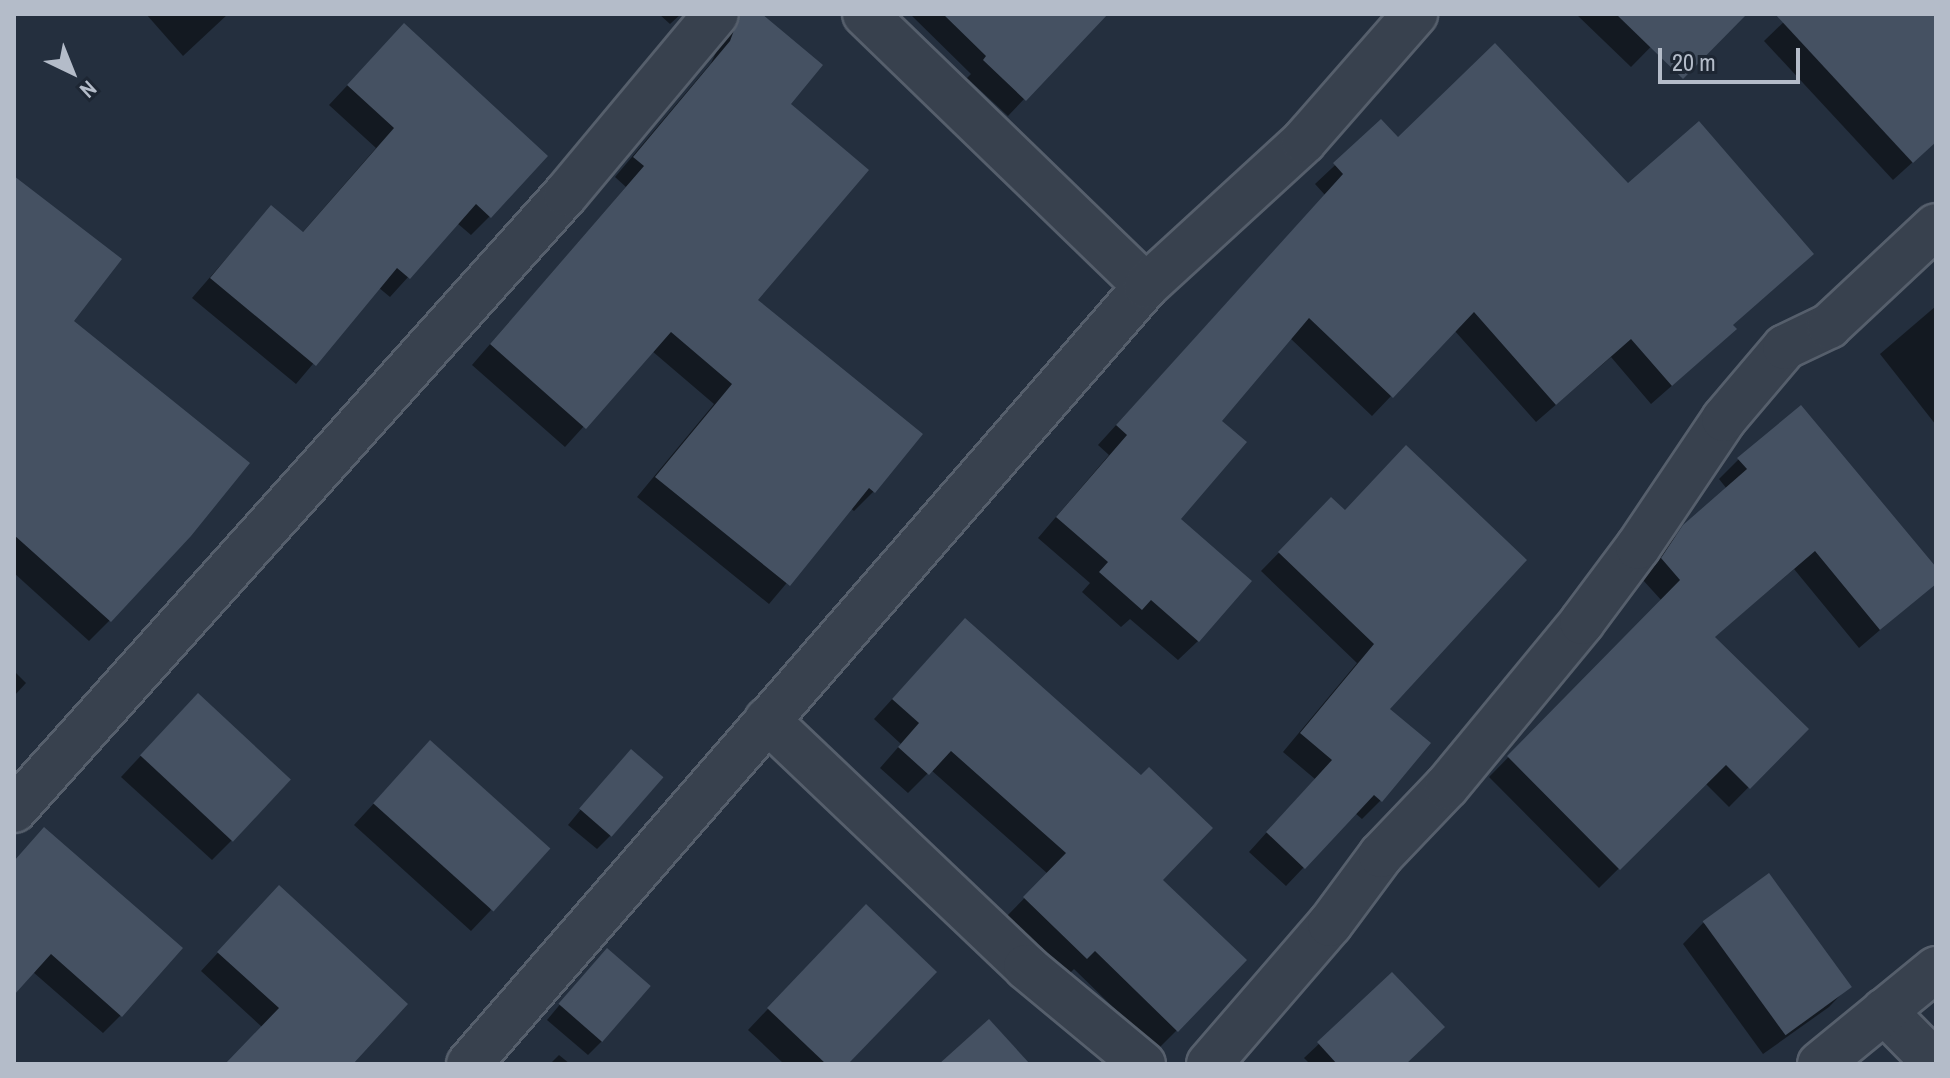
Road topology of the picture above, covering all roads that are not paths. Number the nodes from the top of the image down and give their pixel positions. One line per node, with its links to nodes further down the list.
1 (716, 14): 7 (street)
2 (865, 14): 5 (street)
3 (1415, 14): 5 (street)
4 (1936, 226): 12 (street)
5 (1146, 286): 6 (street)
6 (767, 720): 10 (street); 11 (street)
7 (14, 810)
8 (1936, 969): 9 (street)
9 (1884, 1011): 13 (street); 14 (street)
10 (469, 1064)
11 (1143, 1064)
12 (1209, 1064)
13 (1820, 1064)
14 (1936, 1064)

